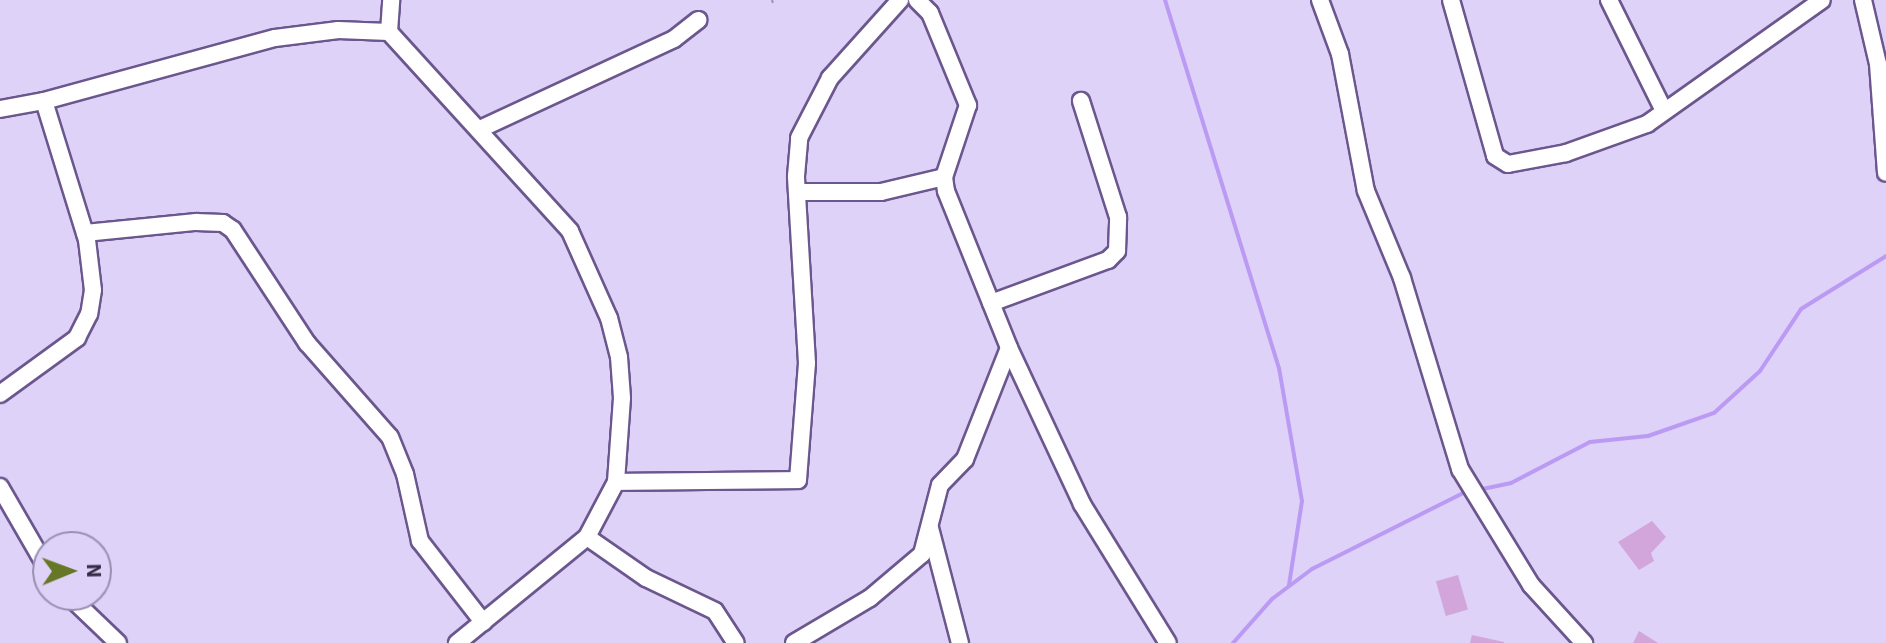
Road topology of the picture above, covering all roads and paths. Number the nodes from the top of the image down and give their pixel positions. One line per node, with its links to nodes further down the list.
1 (391, 0): 10 (street)
2 (899, 0): 18 (street)
3 (917, 0): 17 (street)
4 (1320, 0): 36 (street)
5 (1609, 0): 14 (street)
6 (1822, 0): 14 (street)
7 (1863, 0): 16 (street)
8 (1455, 2): 14 (street)
9 (698, 20): 15 (street)
10 (389, 32): 11 (street); 15 (street)
11 (44, 101): 13 (street); 19 (street)
12 (1081, 101): 20 (street)
13 (0, 109)
14 (1664, 111)
15 (480, 129): 23 (street)
16 (1886, 173)
17 (944, 177): 18 (street); 20 (street)
18 (797, 192): 23 (street)
19 (85, 233): 22 (street); 29 (street)
20 (991, 303): 21 (street)
21 (1009, 348): 25 (street); 35 (street)
22 (0, 394)
23 (616, 482): 26 (street)
24 (0, 487): 27 (street)
25 (930, 527): 33 (street); 34 (street)
26 (587, 537): 29 (street); 32 (street)
27 (32, 542)
28 (85, 611): 30 (street)
29 (483, 622): 31 (street)
30 (118, 643)
31 (457, 643)
32 (736, 643)
33 (794, 643)
34 (960, 643)
35 (1168, 643)
36 (1584, 643)

